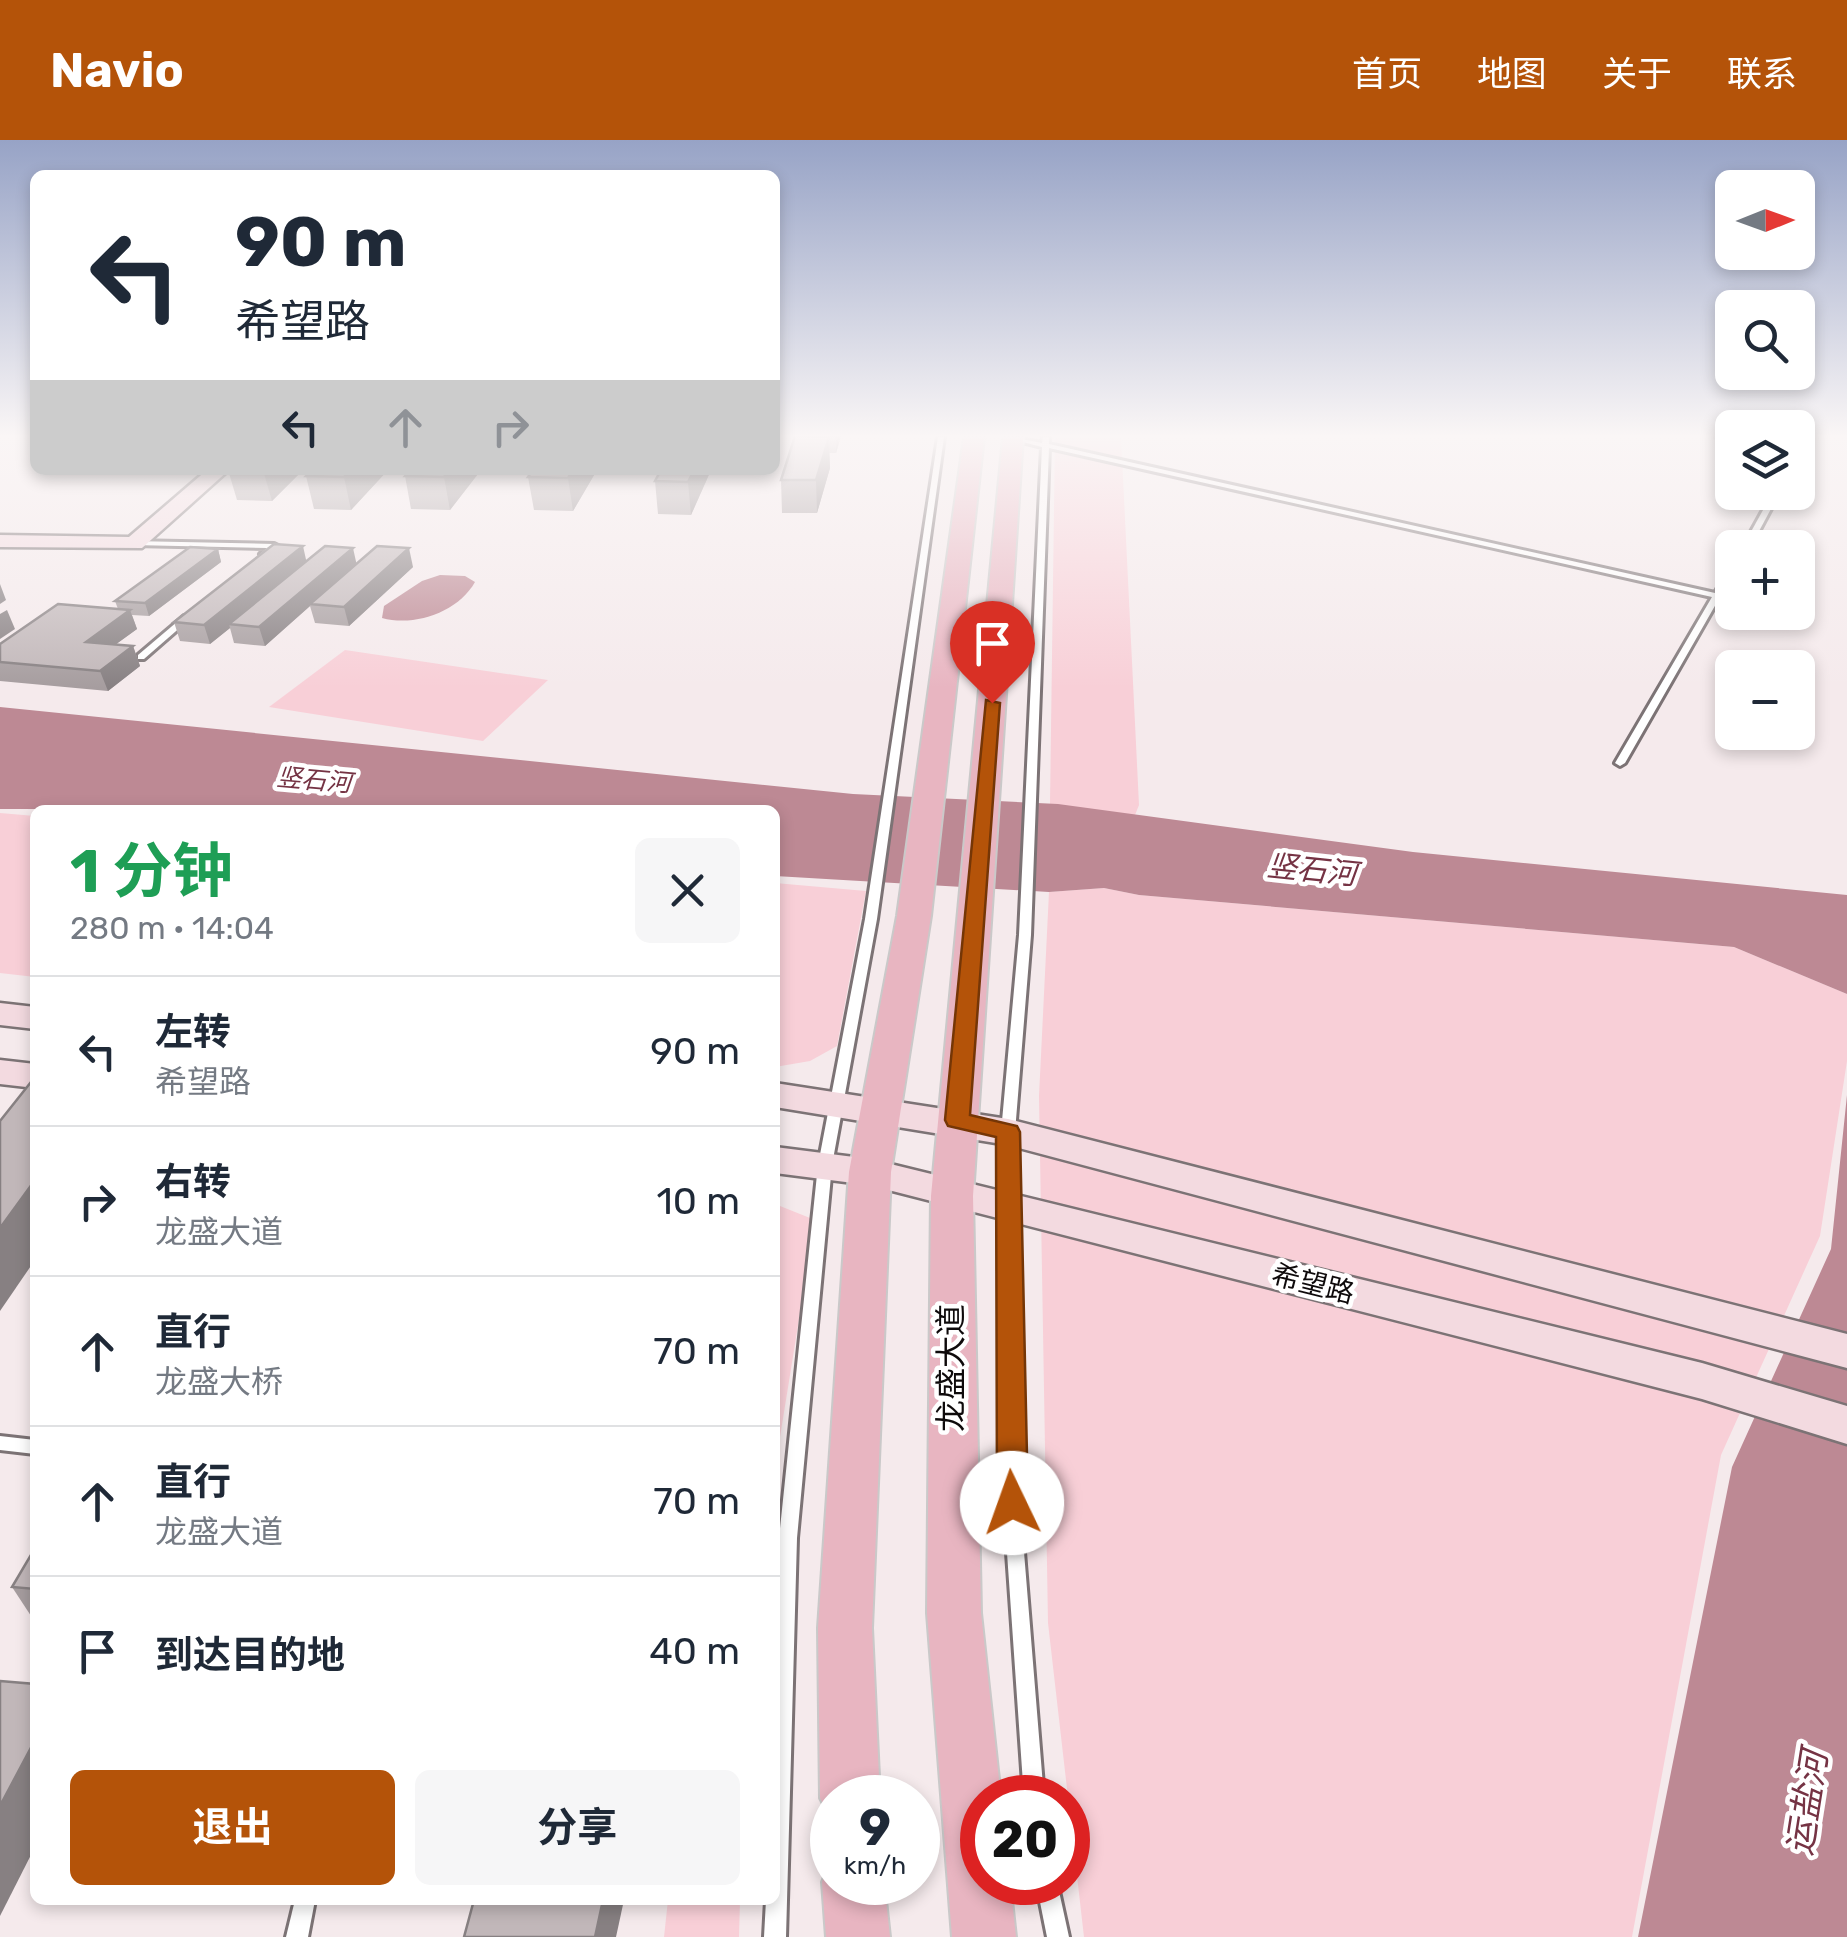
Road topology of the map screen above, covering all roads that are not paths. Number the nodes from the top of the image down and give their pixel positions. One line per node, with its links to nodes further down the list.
1 (160, 521): 8 (main road)
2 (929, 521): 20 (lane)
3 (963, 521): 20 (main road)
4 (1006, 521): 21 (main road, 龙盛大道)
5 (1042, 521): 22 (lane)
6 (1385, 521): 10 (lane)
7 (0, 541): 8 (main road)
8 (134, 543): 9 (lane)
9 (259, 558)
10 (1715, 595)
11 (1715, 601): 14 (lane)
12 (200, 608): 13 (lane)
13 (141, 657)
14 (1620, 763)
15 (0, 1014): 16 (main road)
16 (30, 1017)
17 (0, 1072): 18 (main road)
18 (30, 1075)
19 (780, 1096): 20 (main road)
20 (858, 1106): 21 (main road); 24 (main road)
21 (957, 1120): 22 (main road); 25 (main road, 龙盛大道)
22 (1008, 1132): 26 (lane); 27 (main road)
23 (780, 1161): 24 (main road, 希望路)
24 (848, 1168): 25 (main road, 希望路); 31 (main road); 33 (lane)
25 (952, 1196): 26 (main road, 希望路); 41 (main road, 龙盛大道)
26 (1009, 1208): 28 (main road, 希望路); 32 (lane)
27 (1847, 1352)
28 (1847, 1425)
29 (0, 1443): 30 (lane)
30 (30, 1446)
31 (849, 1775)
32 (1032, 1775)
33 (780, 1784)
34 (304, 1905): 38 (lane)
35 (776, 1905): 39 (lane)
36 (855, 1905): 40 (main road)
37 (1051, 1905): 42 (lane)
38 (298, 1937)
39 (775, 1937)
40 (858, 1937)
41 (984, 1937)
42 (1058, 1937)

